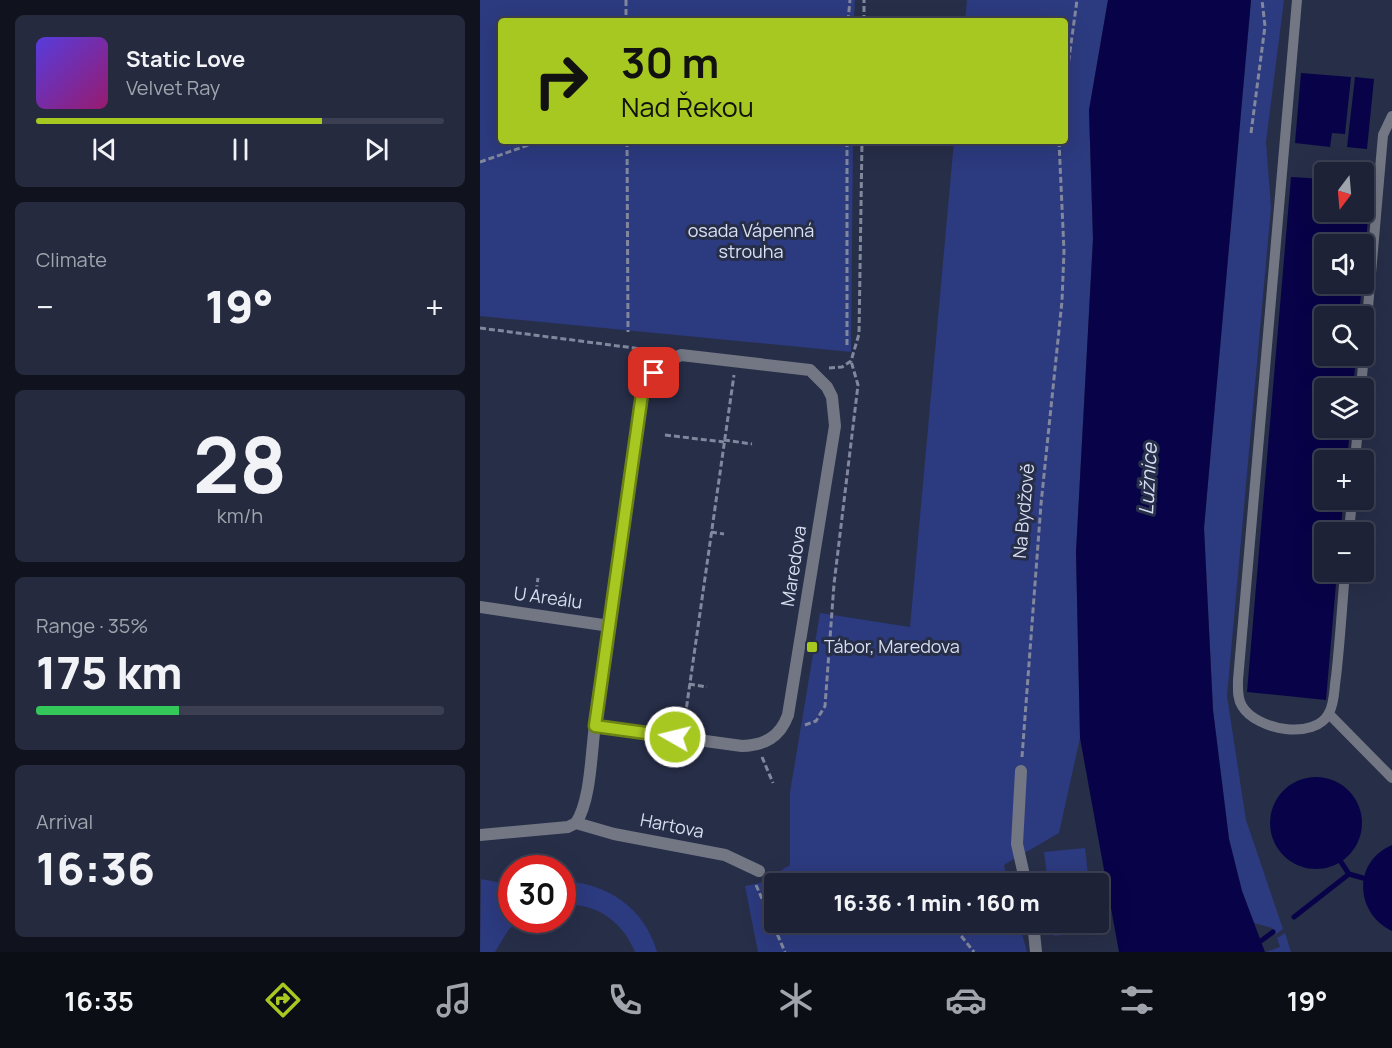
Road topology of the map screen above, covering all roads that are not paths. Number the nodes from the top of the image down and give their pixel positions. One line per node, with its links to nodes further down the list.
1 (1297, 0): 7 (lane)
2 (1392, 116): 3 (lane)
3 (1362, 378)
4 (1345, 582): 7 (lane)
5 (480, 607): 6 (street, U Areálu)
6 (610, 626): 8 (street); 8 (street, Maredova)
7 (1329, 714): 10 (lane)
8 (595, 726): 11 (street)
9 (1021, 771): 14 (street)
10 (1392, 778)
11 (576, 823): 12 (street); 13 (street, Hartova)
12 (480, 835)
13 (756, 869)
14 (1024, 873)
15 (1034, 933): 16 (street)
16 (1036, 952)

